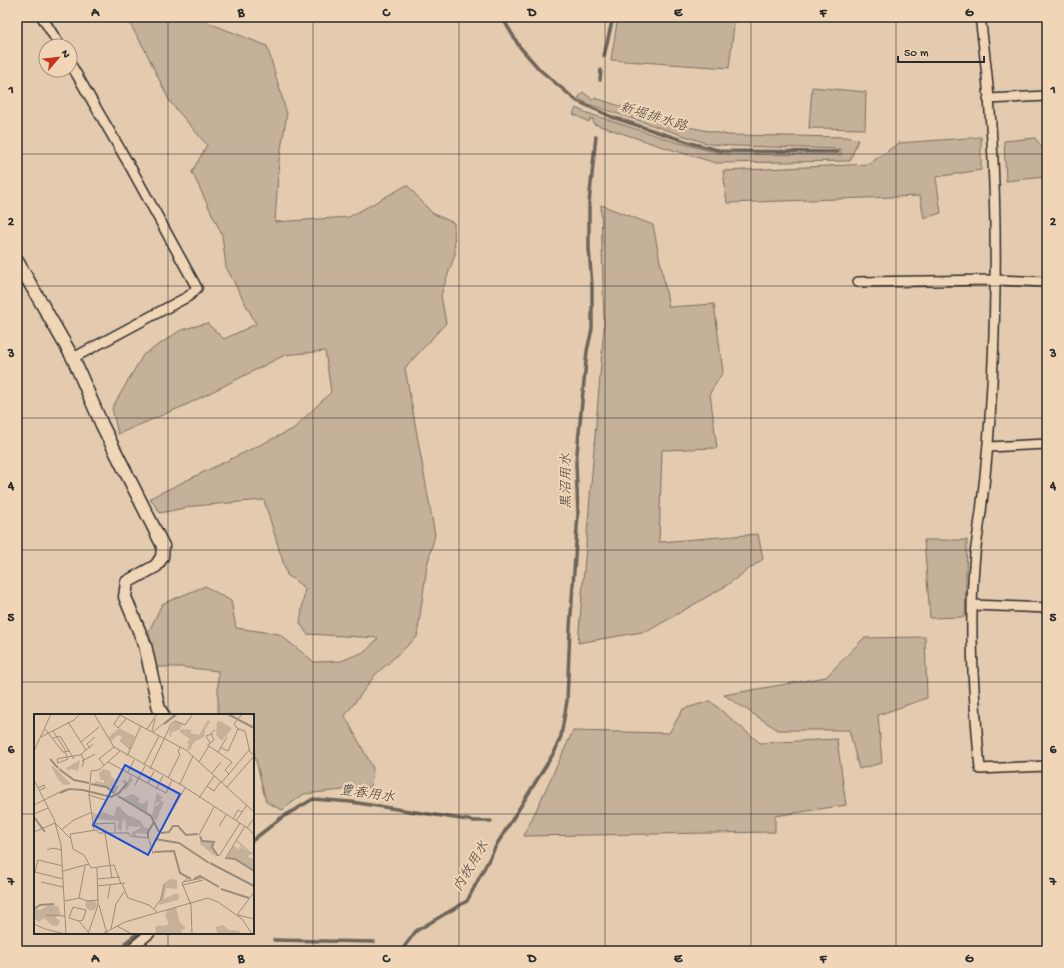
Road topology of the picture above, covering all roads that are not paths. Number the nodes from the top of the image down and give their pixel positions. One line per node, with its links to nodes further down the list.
1 (42, 17): 3 (street)
2 (980, 17): 6 (street)
3 (55, 38)
4 (78, 77): 11 (street)
5 (1047, 96): 6 (street)
6 (988, 98): 8 (street)
7 (17, 261): 11 (street)
8 (995, 280): 9 (street); 10 (street); 13 (street)
9 (858, 282)
10 (1047, 282)
11 (73, 358): 16 (street)
12 (1047, 444): 13 (street)
13 (988, 447): 14 (street)
14 (973, 605): 15 (street); 17 (street)
15 (1047, 608)
16 (162, 714)
17 (1047, 766)
18 (149, 934): 19 (street)
19 (128, 951)

